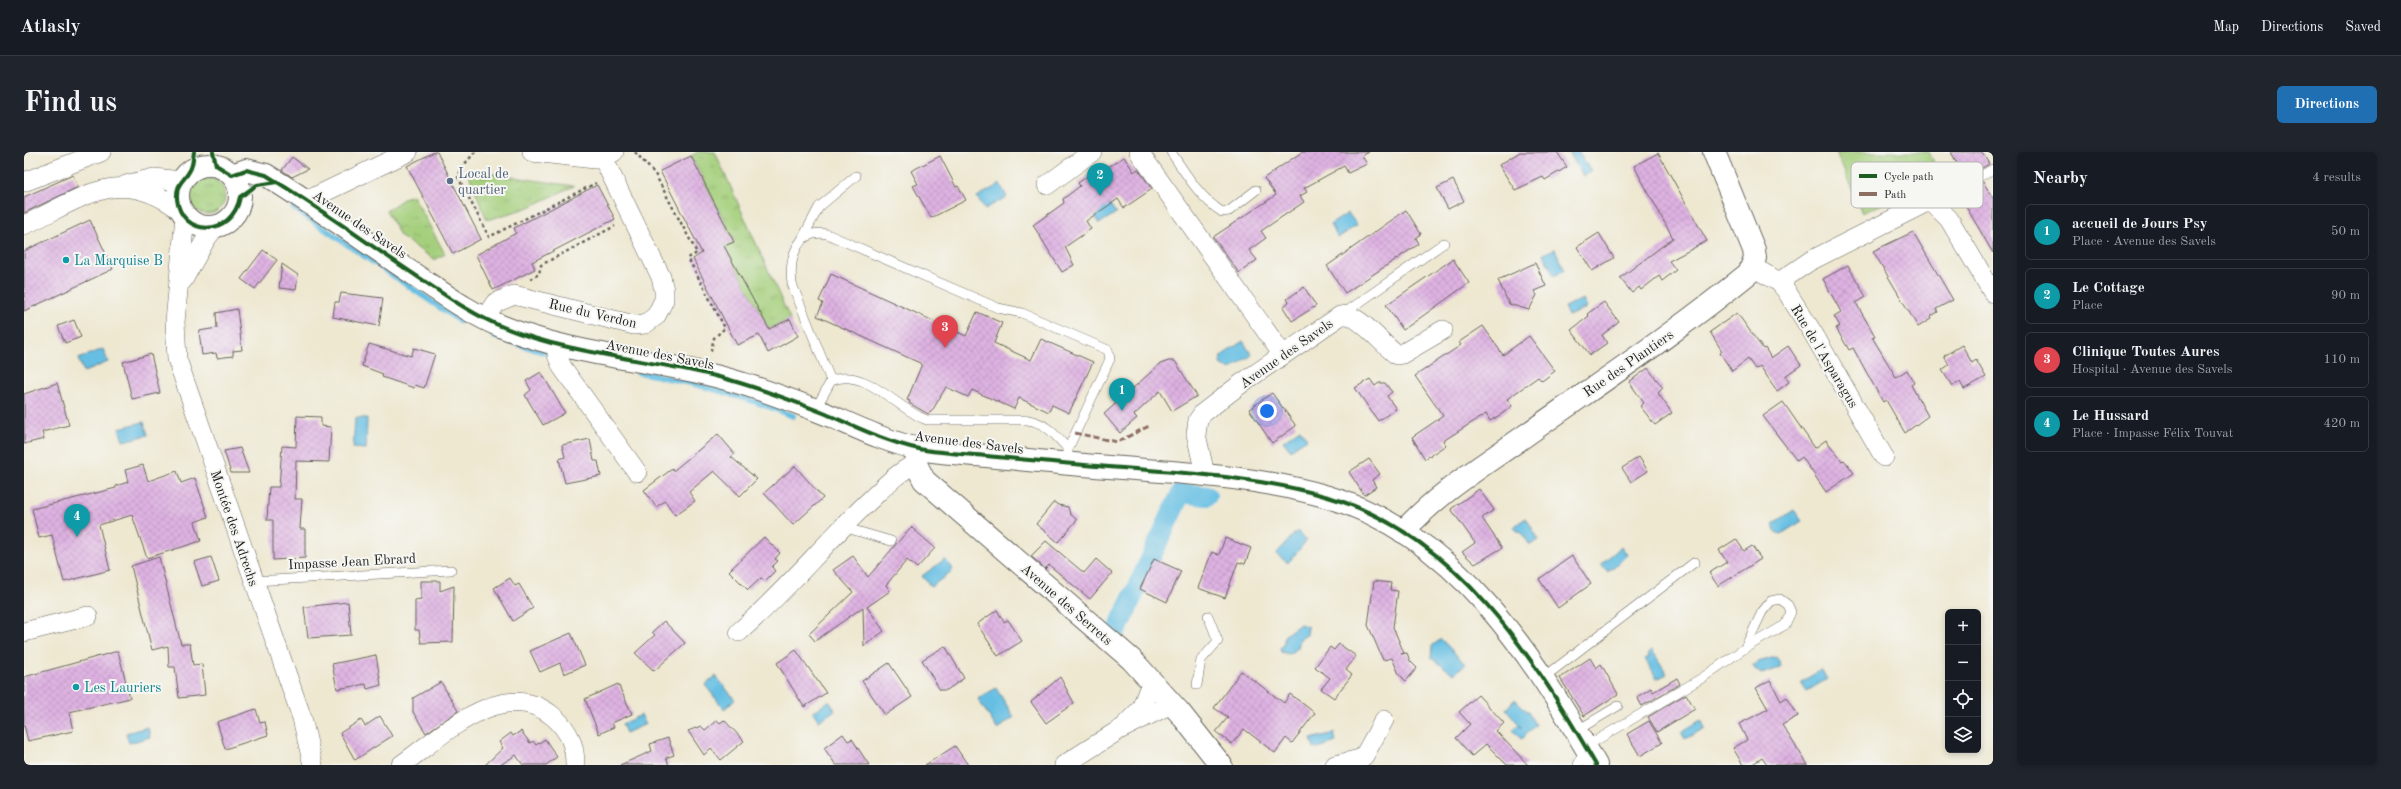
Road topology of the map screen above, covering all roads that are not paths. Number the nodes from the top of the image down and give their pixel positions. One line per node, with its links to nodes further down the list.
1 (101, 152): 14 (street)
2 (408, 152): 20 (street)
3 (532, 152): 8 (street)
4 (1092, 152): 16 (street)
5 (1139, 152): 36 (street)
6 (1171, 152): 18 (lane)
7 (1714, 152): 28 (street)
8 (609, 155): 33 (street, Rue du Verdon)
9 (220, 164): 10 (street); 15 (street, Avenue des Savels); 19 (street)
10 (188, 168): 17 (street); 23 (street)
11 (1993, 169): 12 (lane)
12 (1983, 175)
13 (856, 176): 26 (lane)
14 (24, 182)
15 (277, 182): 19 (street); 20 (street, Avenue des Savels)
16 (1047, 185)
17 (123, 186): 23 (street); 24 (street)
18 (1256, 190)
19 (240, 197): 25 (street)
20 (306, 202): 33 (street, Avenue des Savels)
21 (1915, 208): 29 (street)
22 (1938, 208): 31 (street)
23 (182, 213): 25 (street); 30 (street, Montée des Adrechs)
24 (24, 225)
25 (215, 227): 30 (street, Montée des Adrechs)
26 (800, 242): 37 (lane); 40 (lane)
27 (1444, 243): 32 (lane)
28 (1753, 267): 29 (street, Rue de l'Asparagus); 45 (street, Rue des Plantiers)
29 (1779, 282): 41 (street, Rue de l'Asparagus)
30 (179, 288): 49 (street, Montée des Adrechs)
31 (1993, 293)
32 (1343, 314): 34 (street, Avenue des Savels); 36 (street, Avenue des Savels)
33 (484, 318): 35 (street, Avenue des Savels)
34 (1443, 330)
35 (557, 344): 38 (street, Avenue des Savels); 42 (street)
36 (1283, 355): 43 (street, Avenue des Savels)
37 (831, 381): 38 (lane); 40 (lane)
38 (815, 410): 39 (street, Avenue des Savels)
39 (917, 456): 40 (street, Avenue des Savels); 44 (street, Avenue des Savels); 56 (street, Avenue des Serrets)
40 (1067, 456): 43 (street, Avenue des Savels)
41 (1884, 457)
42 (637, 472)
43 (1205, 474): 45 (street, Avenue des Savels)
44 (843, 527): 46 (lane); 53 (street, Avenue des Savels)
45 (1403, 532): 55 (street, Avenue des Savels)
46 (891, 541)
47 (1695, 562): 55 (lane)
48 (451, 570): 49 (lane, Impasse Jean Ebrard)
49 (254, 581): 63 (street, Montée des Adrechs)
50 (88, 616): 52 (street)
51 (1208, 616): 57 (lane)
52 (24, 632)
53 (739, 632)
54 (1744, 648): 54 (lane); 62 (lane)
55 (1543, 678): 62 (street, Avenue des Savels)
56 (1152, 680): 58 (street, Avenue des Serrets); 61 (street)
57 (1197, 685)
58 (1171, 704): 61 (street); 67 (street, Avenue des Serrets)
59 (1618, 706): 62 (lane)
60 (1384, 720): 68 (street)
61 (1119, 730): 66 (street)
62 (1584, 752)
63 (313, 765)
64 (401, 765): 65 (street)
65 (575, 765)
66 (1064, 765)
67 (1221, 765)
68 (1335, 765)

